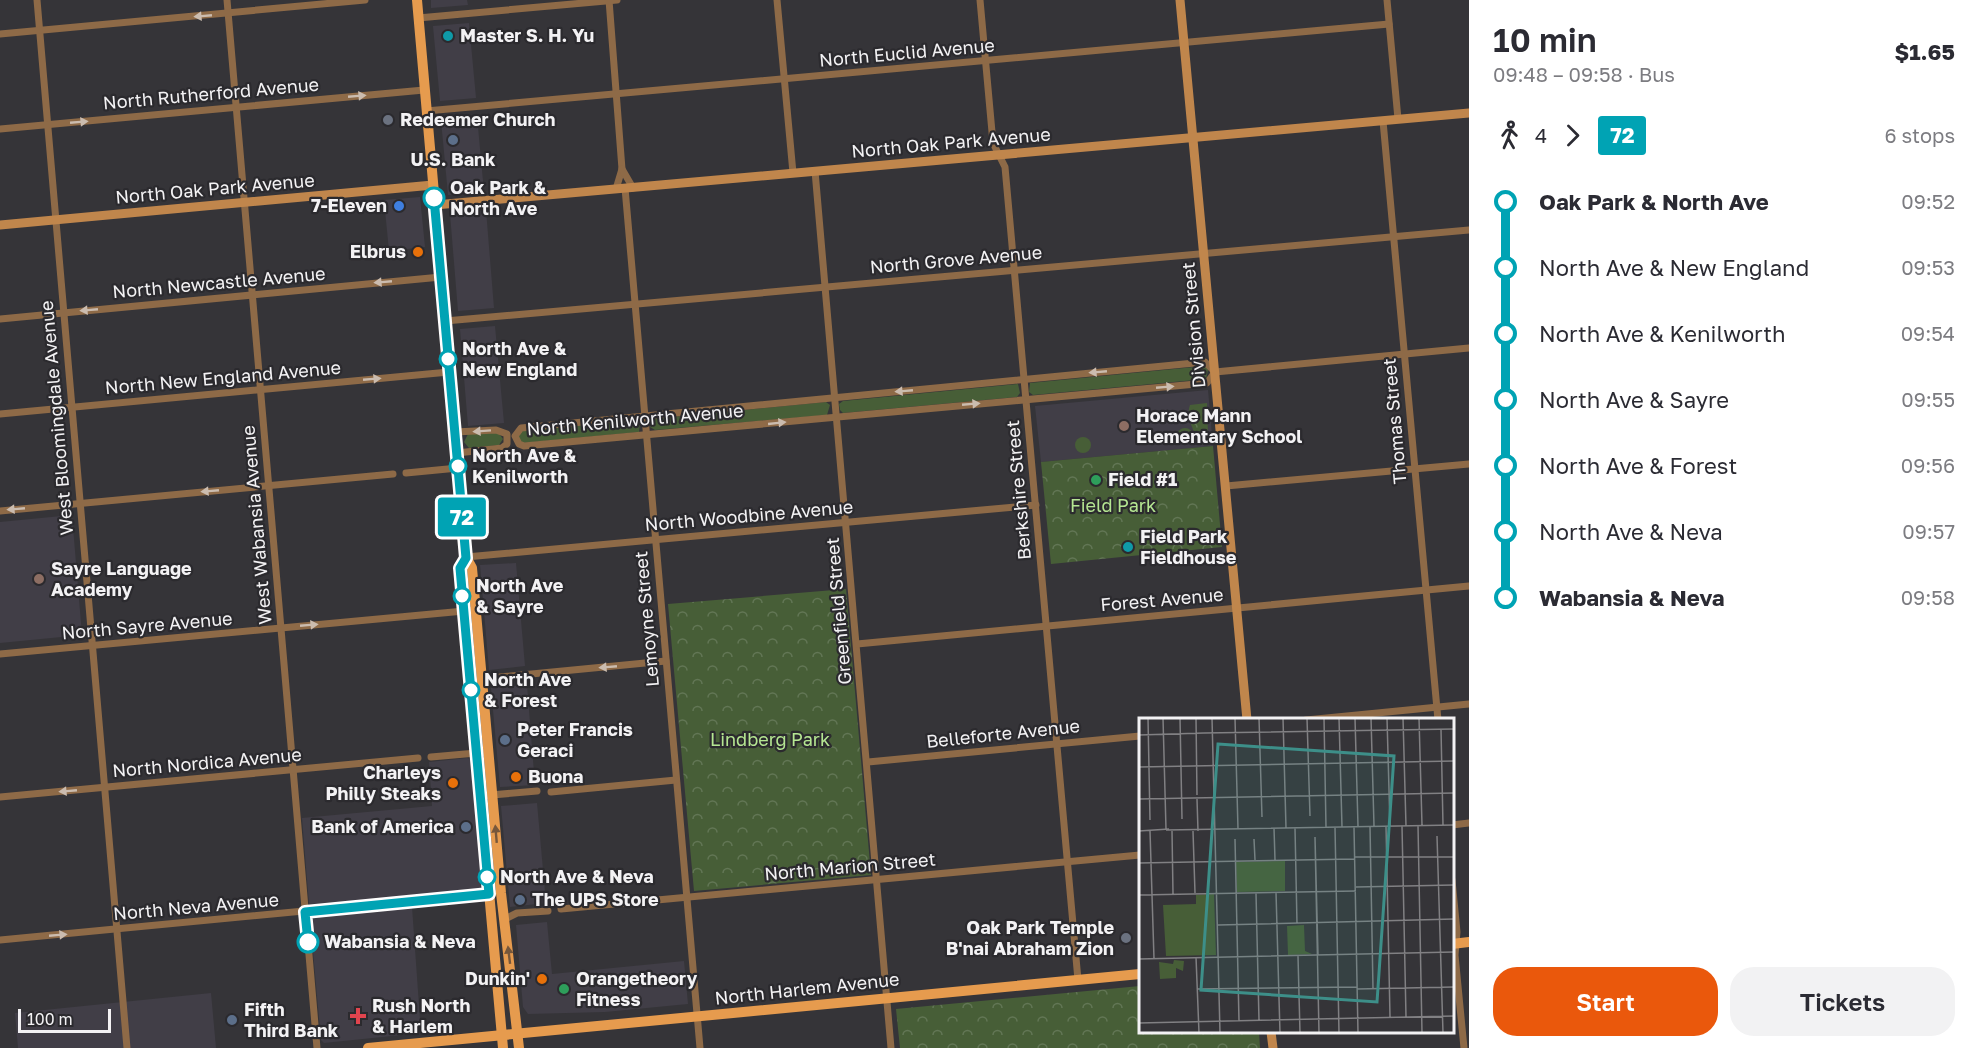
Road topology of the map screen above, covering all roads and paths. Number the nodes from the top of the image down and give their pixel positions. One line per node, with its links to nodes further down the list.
1 (37, 0): 14 (street, West Bloomingdale Avenue)
2 (227, 0): 11 (street, West Wabansia Avenue)
3 (365, 0): 11 (street)
4 (417, 0): 12 (main road)
5 (609, 0): 6 (street); 12 (street); 20 (street)
6 (617, 0)
7 (777, 0): 18 (street)
8 (980, 0): 17 (street, Berkshire Street)
9 (1180, 0): 16 (street, Division Street)
10 (1387, 0): 13 (street)
11 (228, 13): 14 (street, one-way to 14); 21 (street, West Wabansia Avenue)
12 (418, 18): 19 (main road)
13 (1389, 24): 16 (street, North Euclid Avenue); 24 (street)
14 (39, 30): 15 (street); 26 (street, West Bloomingdale Avenue)
15 (0, 34)
16 (1184, 43): 17 (street, North Euclid Avenue); 28 (street, Division Street)
17 (986, 61): 18 (street, North Euclid Avenue); 29 (street, Berkshire Street)
18 (784, 79): 20 (street, North Euclid Avenue); 32 (street)
19 (424, 90): 21 (street, North Rutherford Avenue, one-way to 19); 22 (main road)
20 (616, 95): 22 (street, North Euclid Avenue); 30 (street)
21 (236, 107): 26 (street, North Rutherford Avenue, one-way to 21); 35 (street, West Wabansia Avenue)
22 (426, 111): 33 (main road)
23 (1469, 113): 24 (street, North Oak Park Avenue)
24 (1398, 119): 25 (street, North Oak Park Avenue)
25 (1383, 121): 28 (street, North Oak Park Avenue); 40 (street, Thomas Street)
26 (47, 125): 27 (street, North Rutherford Avenue); 37 (street, West Bloomingdale Avenue)
27 (0, 129)
28 (1193, 138): 29 (street, North Oak Park Avenue); 41 (street, Division Street)
29 (999, 155): 31 (street, North Oak Park Avenue); 42 (street, Berkshire Street)
30 (622, 169): 34 (street); 34 (street)
31 (815, 171): 32 (street, North Oak Park Avenue); 44 (street, Greenfield Street)
32 (792, 173): 34 (street, North Oak Park Avenue)
33 (433, 185): 35 (street, North Oak Park Avenue); 36 (main road)
34 (624, 188): 36 (street, North Oak Park Avenue); 46 (street, Lemoyne Street)
35 (244, 203): 37 (street, North Oak Park Avenue); 45 (street, West Wabansia Avenue)
36 (435, 205): 43 (main road)
37 (56, 220): 38 (street, North Oak Park Avenue); 47 (street, West Bloomingdale Avenue)
38 (0, 225)
39 (1469, 230): 40 (street, North Grove Avenue)
40 (1393, 237): 41 (street, North Grove Avenue); 51 (street, Thomas Street)
41 (1204, 253): 42 (street, North Grove Avenue); 53 (street, Division Street)
42 (1014, 270): 44 (street, North Grove Avenue); 54 (street, Berkshire Street)
43 (441, 277): 45 (street, North Newcastle Avenue, one-way to 45); 49 (main road)
44 (824, 287): 46 (street, North Grove Avenue); 56 (street, Greenfield Street)
45 (252, 295): 47 (street, North Newcastle Avenue, one-way to 47); 55 (street, West Wabansia Avenue)
46 (635, 304): 49 (street, North Grove Avenue); 60 (street, Lemoyne Street)
47 (63, 313): 48 (street, North Newcastle Avenue); 58 (street, West Bloomingdale Avenue)
48 (0, 319)
49 (445, 321): 52 (main road)
50 (1469, 348): 51 (street, North Kenilworth Avenue)
51 (1404, 354): 53 (street, North Kenilworth Avenue); 67 (street, Thomas Street)
52 (449, 372): 55 (street, North New England Avenue, one-way to 52); 62 (main road)
53 (1215, 372): 54 (street, North Kenilworth Avenue, one-way to 54); 57 (street, North Kenilworth Avenue, one-way to 53); 71 (street, Division Street)
54 (1024, 379): 56 (street, North Kenilworth Avenue, one-way to 56); 57 (street, Berkshire Street)
55 (260, 390): 58 (street, North New England Avenue); 70 (street, West Wabansia Avenue)
56 (835, 397): 60 (street, North Kenilworth Avenue); 61 (street, Greenfield Street)
57 (1026, 399): 61 (street, North Kenilworth Avenue, one-way to 57); 73 (street, Berkshire Street)
58 (72, 407): 59 (street, North New England Avenue); 72 (street, West Bloomingdale Avenue)
59 (0, 414)
60 (645, 416): 63 (street, Lemoyne Street); 63 (street, North Kenilworth Avenue)
61 (837, 417): 63 (street, North Kenilworth Avenue, one-way to 61); 75 (street, Greenfield Street)
62 (455, 432): 64 (main road); 64 (street, North Kenilworth Avenue, one-way to 62)
63 (646, 435): 76 (street, Lemoyne Street)
64 (457, 453): 66 (main road)
65 (1469, 464): 67 (street)
66 (458, 468): 68 (street); 77 (main road)
67 (1415, 469): 71 (street); 79 (street, Thomas Street)
68 (406, 473)
69 (393, 474): 70 (street)
70 (269, 485): 72 (street, one-way to 72); 84 (street, West Wabansia Avenue)
71 (1226, 486): 80 (street, Division Street)
72 (80, 503): 74 (street, one-way to 74); 86 (street, West Bloomingdale Avenue)
73 (1036, 505): 75 (street, North Woodbine Avenue); 83 (street, Berkshire Street)
74 (0, 511)
75 (846, 522): 76 (street, North Woodbine Avenue); 85 (street, Greenfield Street)
76 (656, 540): 77 (street, North Woodbine Avenue); 88 (street, Lemoyne Street)
77 (466, 558): 81 (main road); 82 (main road)
78 (1469, 586): 79 (street, Forest Avenue)
79 (1426, 590): 80 (street, Forest Avenue); 92 (street, Thomas Street)
80 (1237, 608): 83 (street, Forest Avenue); 93 (street, Division Street)
81 (476, 610): 82 (street, North Sayre Avenue); 89 (main road)
82 (464, 611): 84 (street, North Sayre Avenue, one-way to 82); 90 (main road)
83 (1046, 626): 85 (street, Forest Avenue); 97 (street, Berkshire Street)
84 (281, 628): 86 (street, North Sayre Avenue); 103 (street, West Wabansia Avenue)
85 (857, 644): 102 (street, Greenfield Street)
86 (92, 646): 87 (street, North Sayre Avenue); 105 (street, West Bloomingdale Avenue)
87 (0, 654)
88 (666, 662): 89 (street, one-way to 89); 104 (street, Lemoyne Street)
89 (482, 679): 90 (street); 98 (main road)
90 (470, 680): 99 (main road)
91 (1469, 704): 92 (street)
92 (1437, 707): 94 (street); 95 (street, Thomas Street)
93 (1247, 718)
94 (1326, 718)
95 (1438, 718)
96 (1139, 736): 97 (street, Belleforte Avenue)
97 (1057, 744): 102 (street, Belleforte Avenue); 114 (street, Berkshire Street)
98 (489, 752): 99 (street); 108 (main road)
99 (476, 753): 100 (street); 109 (main road)
100 (431, 757)
101 (418, 758): 103 (street, North Nordica Avenue)
102 (868, 762): 115 (street, Greenfield Street)
103 (293, 770): 105 (street, North Nordica Avenue); 121 (street, West Wabansia Avenue)
104 (676, 780): 107 (street); 118 (street, Lemoyne Street)
105 (104, 787): 110 (street, North Nordica Avenue, one-way to 110); 123 (street, West Bloomingdale Avenue)
106 (537, 791): 108 (street)
107 (551, 792)
108 (492, 795): 109 (street); 116 (main road, one-way to 108)
109 (480, 796): 117 (main road)
110 (0, 797)
111 (1469, 823): 112 (street)
112 (1454, 825)
113 (1139, 855): 114 (street, North Marion Street)
114 (1068, 861): 115 (street, North Marion Street); 128 (street, Berkshire Street)
115 (878, 880): 118 (street, North Marion Street); 129 (street, Greenfield Street)
116 (501, 893): 117 (street, North Neva Avenue); 122 (main road)
117 (489, 894): 121 (street, North Neva Avenue); 133 (main road)
118 (687, 898): 119 (street, North Marion Street); 130 (street, Lemoyne Street)
119 (561, 909)
120 (548, 911): 122 (street)
121 (305, 912): 123 (street, North Neva Avenue); 135 (street, West Wabansia Avenue)
122 (504, 914): 132 (main road, one-way to 122)
123 (117, 929): 124 (street, North Neva Avenue, one-way to 123); 134 (street, West Bloomingdale Avenue)
124 (0, 940)
125 (1469, 942): 126 (main road)
126 (1454, 943): 142 (street)
127 (1139, 974): 128 (main road, North Harlem Avenue)
128 (1078, 980): 129 (main road, North Harlem Avenue)
129 (887, 998): 130 (main road, North Harlem Avenue); 140 (street, Greenfield Street)
130 (697, 1017): 132 (main road, North Harlem Avenue); 139 (street, Lemoyne Street)
131 (1271, 1033): 141 (street)
132 (518, 1034): 133 (main road, North Harlem Avenue); 138 (main road)
133 (502, 1035): 136 (main road, North Harlem Avenue); 137 (main road)
134 (127, 1048)
135 (317, 1048)
136 (368, 1048)
137 (502, 1048)
138 (519, 1048)
139 (700, 1048)
140 (891, 1048)
141 (1273, 1048)
142 (1464, 1048)

